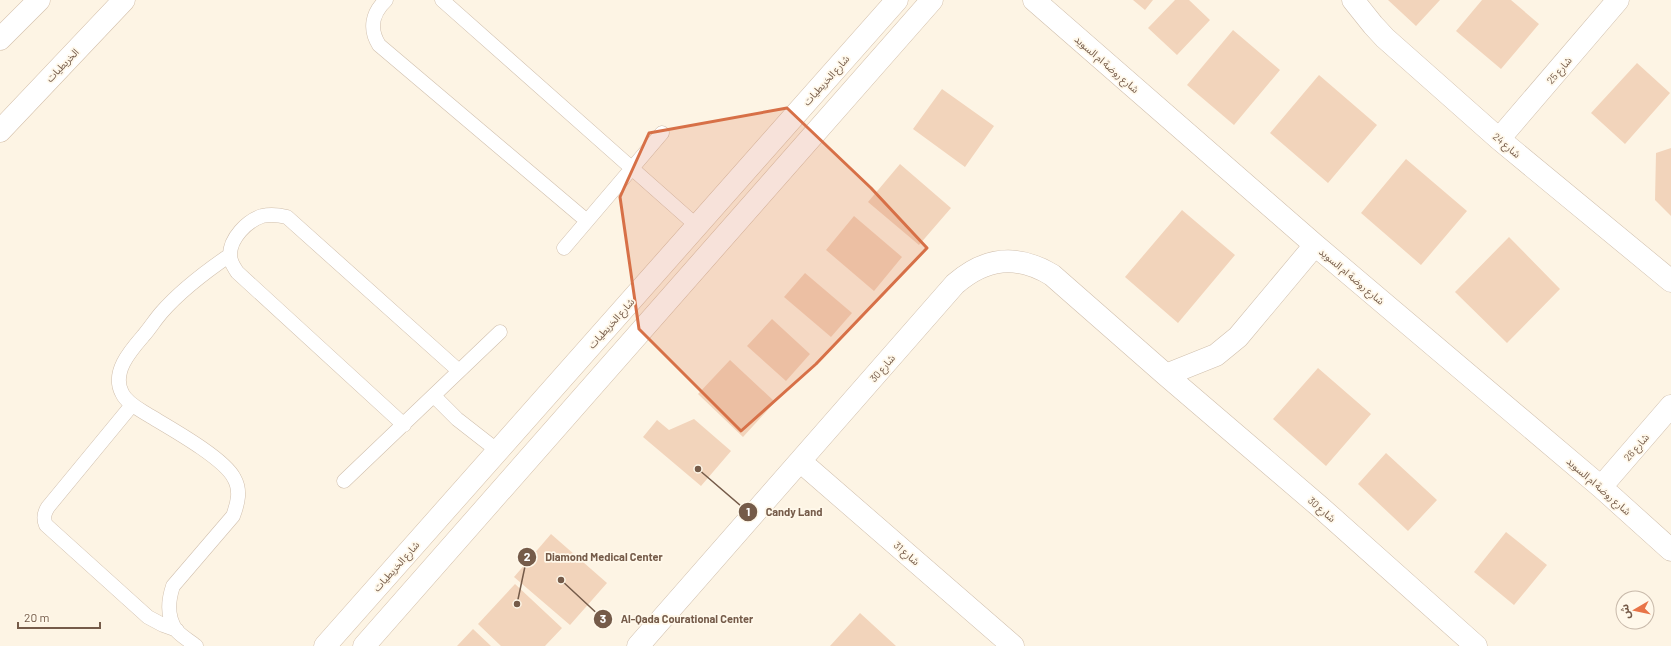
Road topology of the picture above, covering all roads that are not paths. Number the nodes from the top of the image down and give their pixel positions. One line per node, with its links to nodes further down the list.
1 (39, 0): 10 (street)
2 (124, 0): 11 (street, الخريطيات)
3 (386, 0): 15 (lane)
4 (442, 0): 14 (lane)
5 (897, 0): 16 (street, شارع الخريطيات)
6 (932, 0): 36 (street)
7 (1034, 0): 17 (street, شارع روضة ام السويد)
8 (1353, 0): 13 (street, شارع 24)
9 (1618, 0): 13 (street, شارع 25)
10 (0, 39)
11 (0, 131)
12 (662, 133): 14 (lane)
13 (1500, 139): 20 (street, شارع 24)
14 (632, 168): 15 (lane); 16 (lane)
15 (587, 221): 18 (lane)
16 (697, 226): 28 (street, شارع الخريطيات)
17 (1315, 245): 23 (street); 31 (street, شارع روضة ام السويد)
18 (564, 248)
19 (230, 255): 22 (lane); 25 (lane); 27 (lane)
20 (1671, 281)
21 (500, 332): 22 (lane)
22 (459, 371): 24 (lane)
23 (1166, 375): 29 (street, شارع 30); 39 (street, شارع 30)
24 (434, 396): 27 (lane); 28 (lane)
25 (132, 405): 33 (lane); 33 (lane)
26 (1671, 406): 31 (street, شارع 26)
27 (404, 424): 30 (lane)
28 (498, 451): 35 (street, شارع الخريطيات)
29 (800, 461): 37 (street, شارع 30); 38 (street, شارع 31)
30 (344, 481)
31 (1601, 487): 32 (street, شارع روضة ام السويد)
32 (1671, 550)
33 (177, 630): 34 (lane)
34 (196, 646)
35 (325, 646)
36 (364, 646)
37 (638, 646)
38 (1013, 646)
39 (1476, 646)

